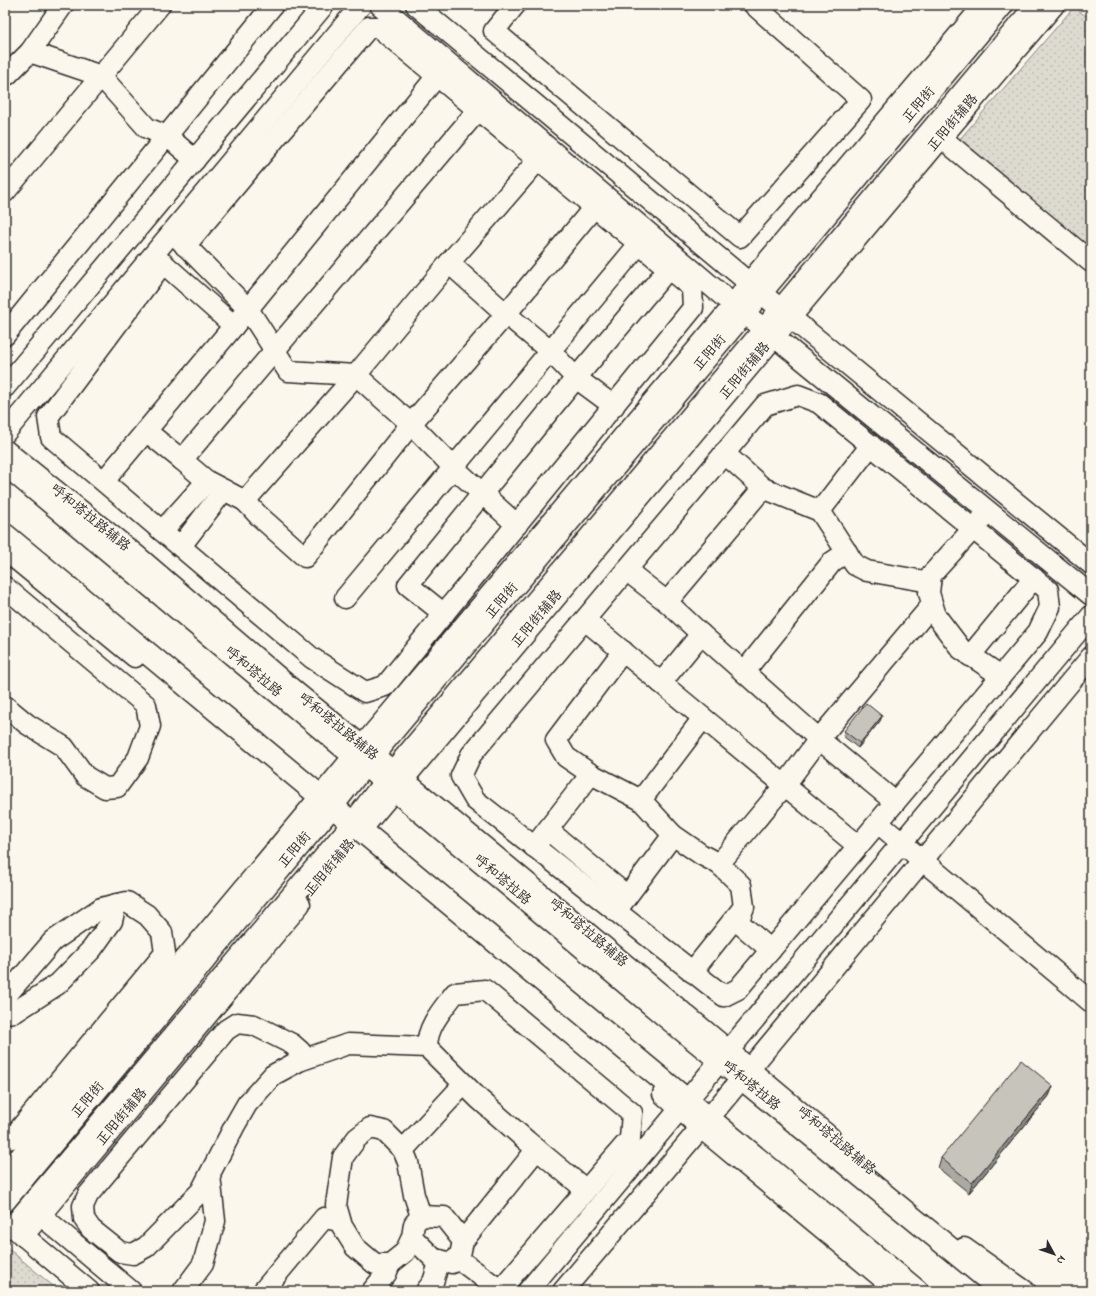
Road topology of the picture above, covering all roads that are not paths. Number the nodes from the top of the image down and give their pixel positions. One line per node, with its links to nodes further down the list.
1 (63, 5): 14 (street)
2 (160, 5): 16 (street)
3 (273, 5): 20 (street)
4 (324, 5): 21 (street)
5 (361, 5): 25 (street)
6 (380, 5): 33 (street)
7 (416, 5): 31 (street)
8 (515, 5): 9 (street)
9 (754, 5)
10 (984, 5): 31 (street)
11 (1002, 5): 31 (main road, 正阳街)
12 (1037, 5): 19 (main road)
13 (1054, 5): 19 (street, 正阳街辅路)
14 (30, 52): 15 (street); 16 (street)
15 (5, 74)
16 (101, 76): 20 (street); 23 (street)
17 (437, 76): 18 (street); 25 (street); 32 (street)
18 (478, 110): 22 (street); 39 (street)
19 (936, 134): 28 (street); 34 (main road)
20 (167, 136): 21 (street); 38 (street)
21 (195, 160): 43 (street)
22 (538, 160): 24 (street); 29 (street)
23 (5, 192)
24 (595, 206): 26 (street); 35 (street)
25 (178, 239): 27 (street); 32 (street)
26 (639, 244): 30 (street); 40 (street)
27 (159, 259): 36 (street); 47 (street); 54 (street)
28 (1091, 262)
29 (449, 263): 35 (street); 41 (street)
30 (669, 268): 42 (street); 44 (street)
31 (755, 288): 33 (main road, 正阳街); 34 (street)
32 (248, 309): 36 (street); 39 (street)
33 (739, 309): 37 (street); 90 (main road, 正阳街)
34 (786, 313): 37 (main road); 68 (street)
35 (506, 314): 40 (street); 45 (street)
36 (234, 326): 46 (street)
37 (770, 333): 60 (street); 92 (main road)
38 (5, 335)
39 (274, 350): 41 (street); 51 (street)
40 (550, 352): 42 (street); 53 (street)
41 (356, 375): 45 (street); 58 (street)
42 (576, 378): 44 (street); 57 (street)
43 (5, 388)
44 (614, 406): 61 (street)
45 (411, 424): 53 (street); 58 (street)
46 (146, 431): 51 (street); 54 (street)
47 (5, 432)
48 (871, 445): 50 (street); 59 (street); 62 (street)
49 (5, 450): 90 (street, 呼和塔拉路辅路)
50 (724, 453): 56 (street); 69 (street)
51 (182, 460): 55 (street)
52 (5, 464): 90 (main road, 呼和塔拉路)
53 (453, 467): 57 (street); 74 (street)
54 (104, 481): 63 (street)
55 (215, 485): 58 (street); 63 (street); 65 (street)
56 (763, 488): 59 (street); 75 (street)
57 (483, 494): 61 (street); 77 (street)
58 (245, 501)
59 (820, 511): 67 (street)
60 (988, 511): 62 (street); 73 (street)
61 (517, 525): 77 (street)
62 (973, 529): 70 (street); 71 (street)
63 (162, 531): 65 (street)
64 (5, 535): 96 (main road)
65 (181, 546): 77 (street)
66 (5, 550): 96 (street)
67 (847, 552): 71 (street); 84 (street)
68 (1091, 564)
69 (626, 570): 75 (street); 79 (street)
70 (1034, 578): 82 (street); 85 (street)
71 (930, 582): 76 (street)
72 (7, 591): 87 (street)
73 (1091, 595)
74 (345, 598)
75 (667, 602): 80 (street)
76 (932, 605): 82 (street); 89 (street)
77 (444, 614)
78 (1091, 616): 103 (street)
79 (585, 620): 81 (street); 102 (street)
80 (701, 634): 84 (street); 86 (street)
81 (623, 651): 86 (street); 91 (street)
82 (970, 656): 85 (street)
83 (1091, 658): 103 (street)
84 (744, 672): 89 (street)
85 (1001, 676): 95 (street)
86 (661, 683): 88 (street)
87 (5, 706)
88 (703, 718): 93 (street); 94 (street)
89 (819, 739): 93 (street); 95 (street)
90 (363, 755): 92 (main road, 呼和塔拉路); 96 (main road, 正阳街)
91 (591, 774): 94 (street); 98 (street)
92 (394, 781): 99 (main road); 114 (main road, 呼和塔拉路)
93 (784, 785): 101 (street); 104 (street)
94 (641, 800): 100 (street)
95 (895, 802): 97 (street)
96 (323, 805): 99 (main road); 124 (main road, 正阳街)
97 (878, 823): 101 (street); 103 (street)
98 (548, 830): 102 (street); 106 (street)
99 (354, 831): 118 (main road); 126 (main road)
100 (673, 835): 104 (street); 106 (street)
101 (858, 846): 108 (street)
102 (534, 847): 106 (street)
103 (912, 851): 111 (street); 114 (street); 116 (street)
104 (719, 864): 107 (street)
105 (116, 904): 110 (street); 112 (street); 120 (street)
106 (621, 904): 109 (street)
107 (744, 907): 108 (street); 109 (street)
108 (771, 950): 109 (street)
109 (692, 972)
110 (5, 997)
111 (1091, 1002)
112 (5, 1013)
113 (427, 1047): 115 (street); 117 (street); 125 (street)
114 (724, 1055): 116 (main road, 呼和塔拉路); 118 (street)
115 (299, 1062): 123 (street); 123 (street)
116 (745, 1074): 119 (street); 144 (main road, 呼和塔拉路); 145 (street, 呼和塔拉路辅路)
117 (464, 1084): 121 (street); 122 (street)
118 (684, 1104): 119 (main road); 140 (street)
119 (705, 1123): 141 (street); 142 (street); 143 (main road)
120 (5, 1140)
121 (537, 1149): 125 (street); 131 (street)
122 (403, 1150): 127 (street); 128 (street)
123 (210, 1174): 135 (street)
124 (7, 1188): 126 (street)
125 (586, 1190): 139 (street)
126 (35, 1211): 129 (main road); 134 (street)
127 (421, 1216): 130 (street); 131 (street)
128 (340, 1221): 132 (street); 136 (street)
129 (14, 1228): 133 (street)
130 (412, 1237): 131 (street); 132 (street)
131 (454, 1253): 138 (street); 139 (street)
132 (390, 1264): 137 (street)
133 (89, 1291)
134 (131, 1291)
135 (184, 1291)
136 (264, 1291)
137 (372, 1291)
138 (426, 1291)
139 (500, 1291)
140 (528, 1291)
141 (563, 1291)
142 (898, 1291)
143 (917, 1291)
144 (1002, 1291)
145 (1025, 1291)

